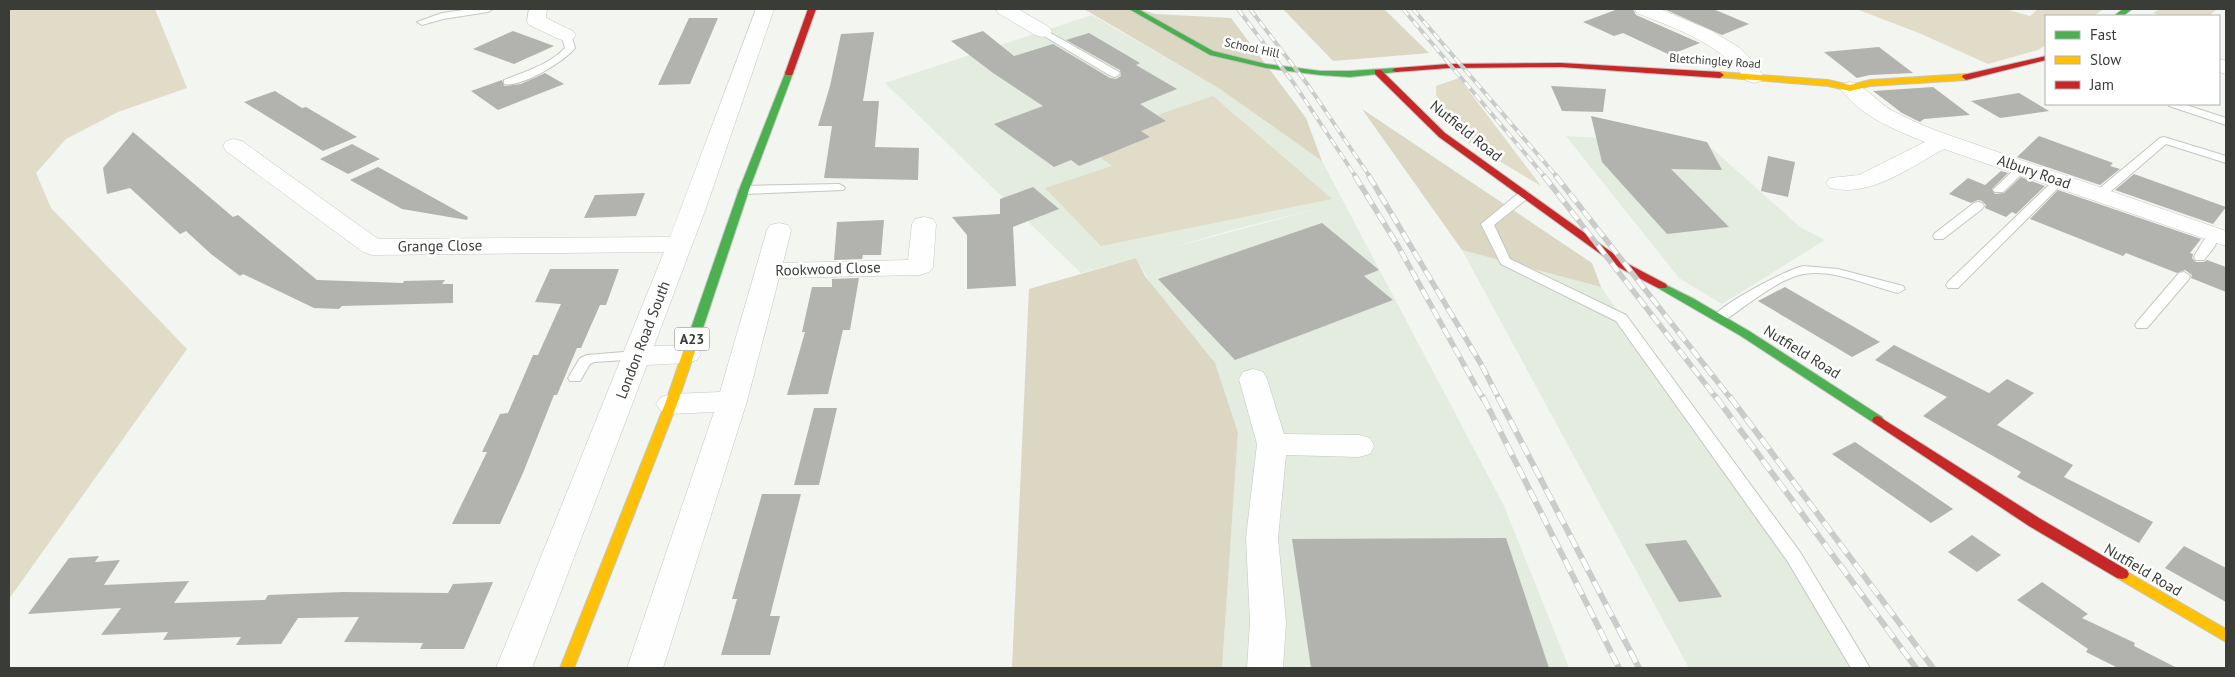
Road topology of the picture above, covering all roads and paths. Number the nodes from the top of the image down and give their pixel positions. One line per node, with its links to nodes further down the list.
1 (488, 9): 8 (lane)
2 (538, 9): 10 (street)
3 (765, 9): 35 (street, London Road South)
4 (812, 9): 26 (street, A23)
5 (1005, 9): 9 (street)
6 (1133, 9): 12 (street, School Hill)
7 (1644, 9): 14 (street)
8 (422, 22)
9 (1042, 32): 13 (lane)
10 (566, 35): 15 (lane)
11 (2045, 59): 16 (street, Bletchingley Road)
12 (1378, 72): 14 (street, Bletchingley Road); 28 (street, Nutfield Road)
13 (1115, 74)
14 (1754, 77): 16 (street, Bletchingley Road)
15 (508, 82)
16 (1850, 88): 19 (street, Albury Road)
17 (2176, 105): 18 (lane)
18 (2226, 122)
19 (1943, 140): 22 (street, Albury Road); 24 (street)
20 (234, 146): 35 (street, Grange Close)
21 (2226, 160): 29 (lane)
22 (2022, 168): 23 (street, Albury Road); 27 (lane)
23 (2059, 181): 29 (street, Albury Road); 39 (lane)
24 (1838, 183)
25 (839, 188): 26 (lane)
26 (744, 190): 43 (street, A23)
27 (1999, 190)
28 (1524, 195): 41 (street, Nutfield Road); 56 (lane)
29 (2099, 196): 34 (street, Albury Road)
30 (1978, 206): 33 (lane)
31 (924, 224): 37 (street, Rookwood Close)
32 (780, 230): 37 (street)
33 (1939, 236)
34 (2220, 237): 36 (lane)
35 (680, 244): 44 (street, London Road South)
36 (2200, 257)
37 (768, 271): 47 (street, Rookwood Close)
38 (2184, 276): 42 (lane)
39 (1954, 285)
40 (1898, 289): 41 (lane)
41 (1719, 318): 51 (street, Nutfield Road)
42 (2142, 326)
43 (687, 354): 44 (street); 48 (street, A23)
44 (636, 356): 45 (lane); 52 (street, London Road South)
45 (576, 378)
46 (1253, 379): 49 (street)
47 (732, 401): 48 (street); 54 (street)
48 (671, 404): 53 (street, A23)
49 (1272, 444): 50 (street); 55 (street)
50 (1359, 446)
51 (2226, 636)
52 (514, 668)
53 (567, 668)
54 (645, 668)
55 (1265, 668)
56 (1861, 668)

